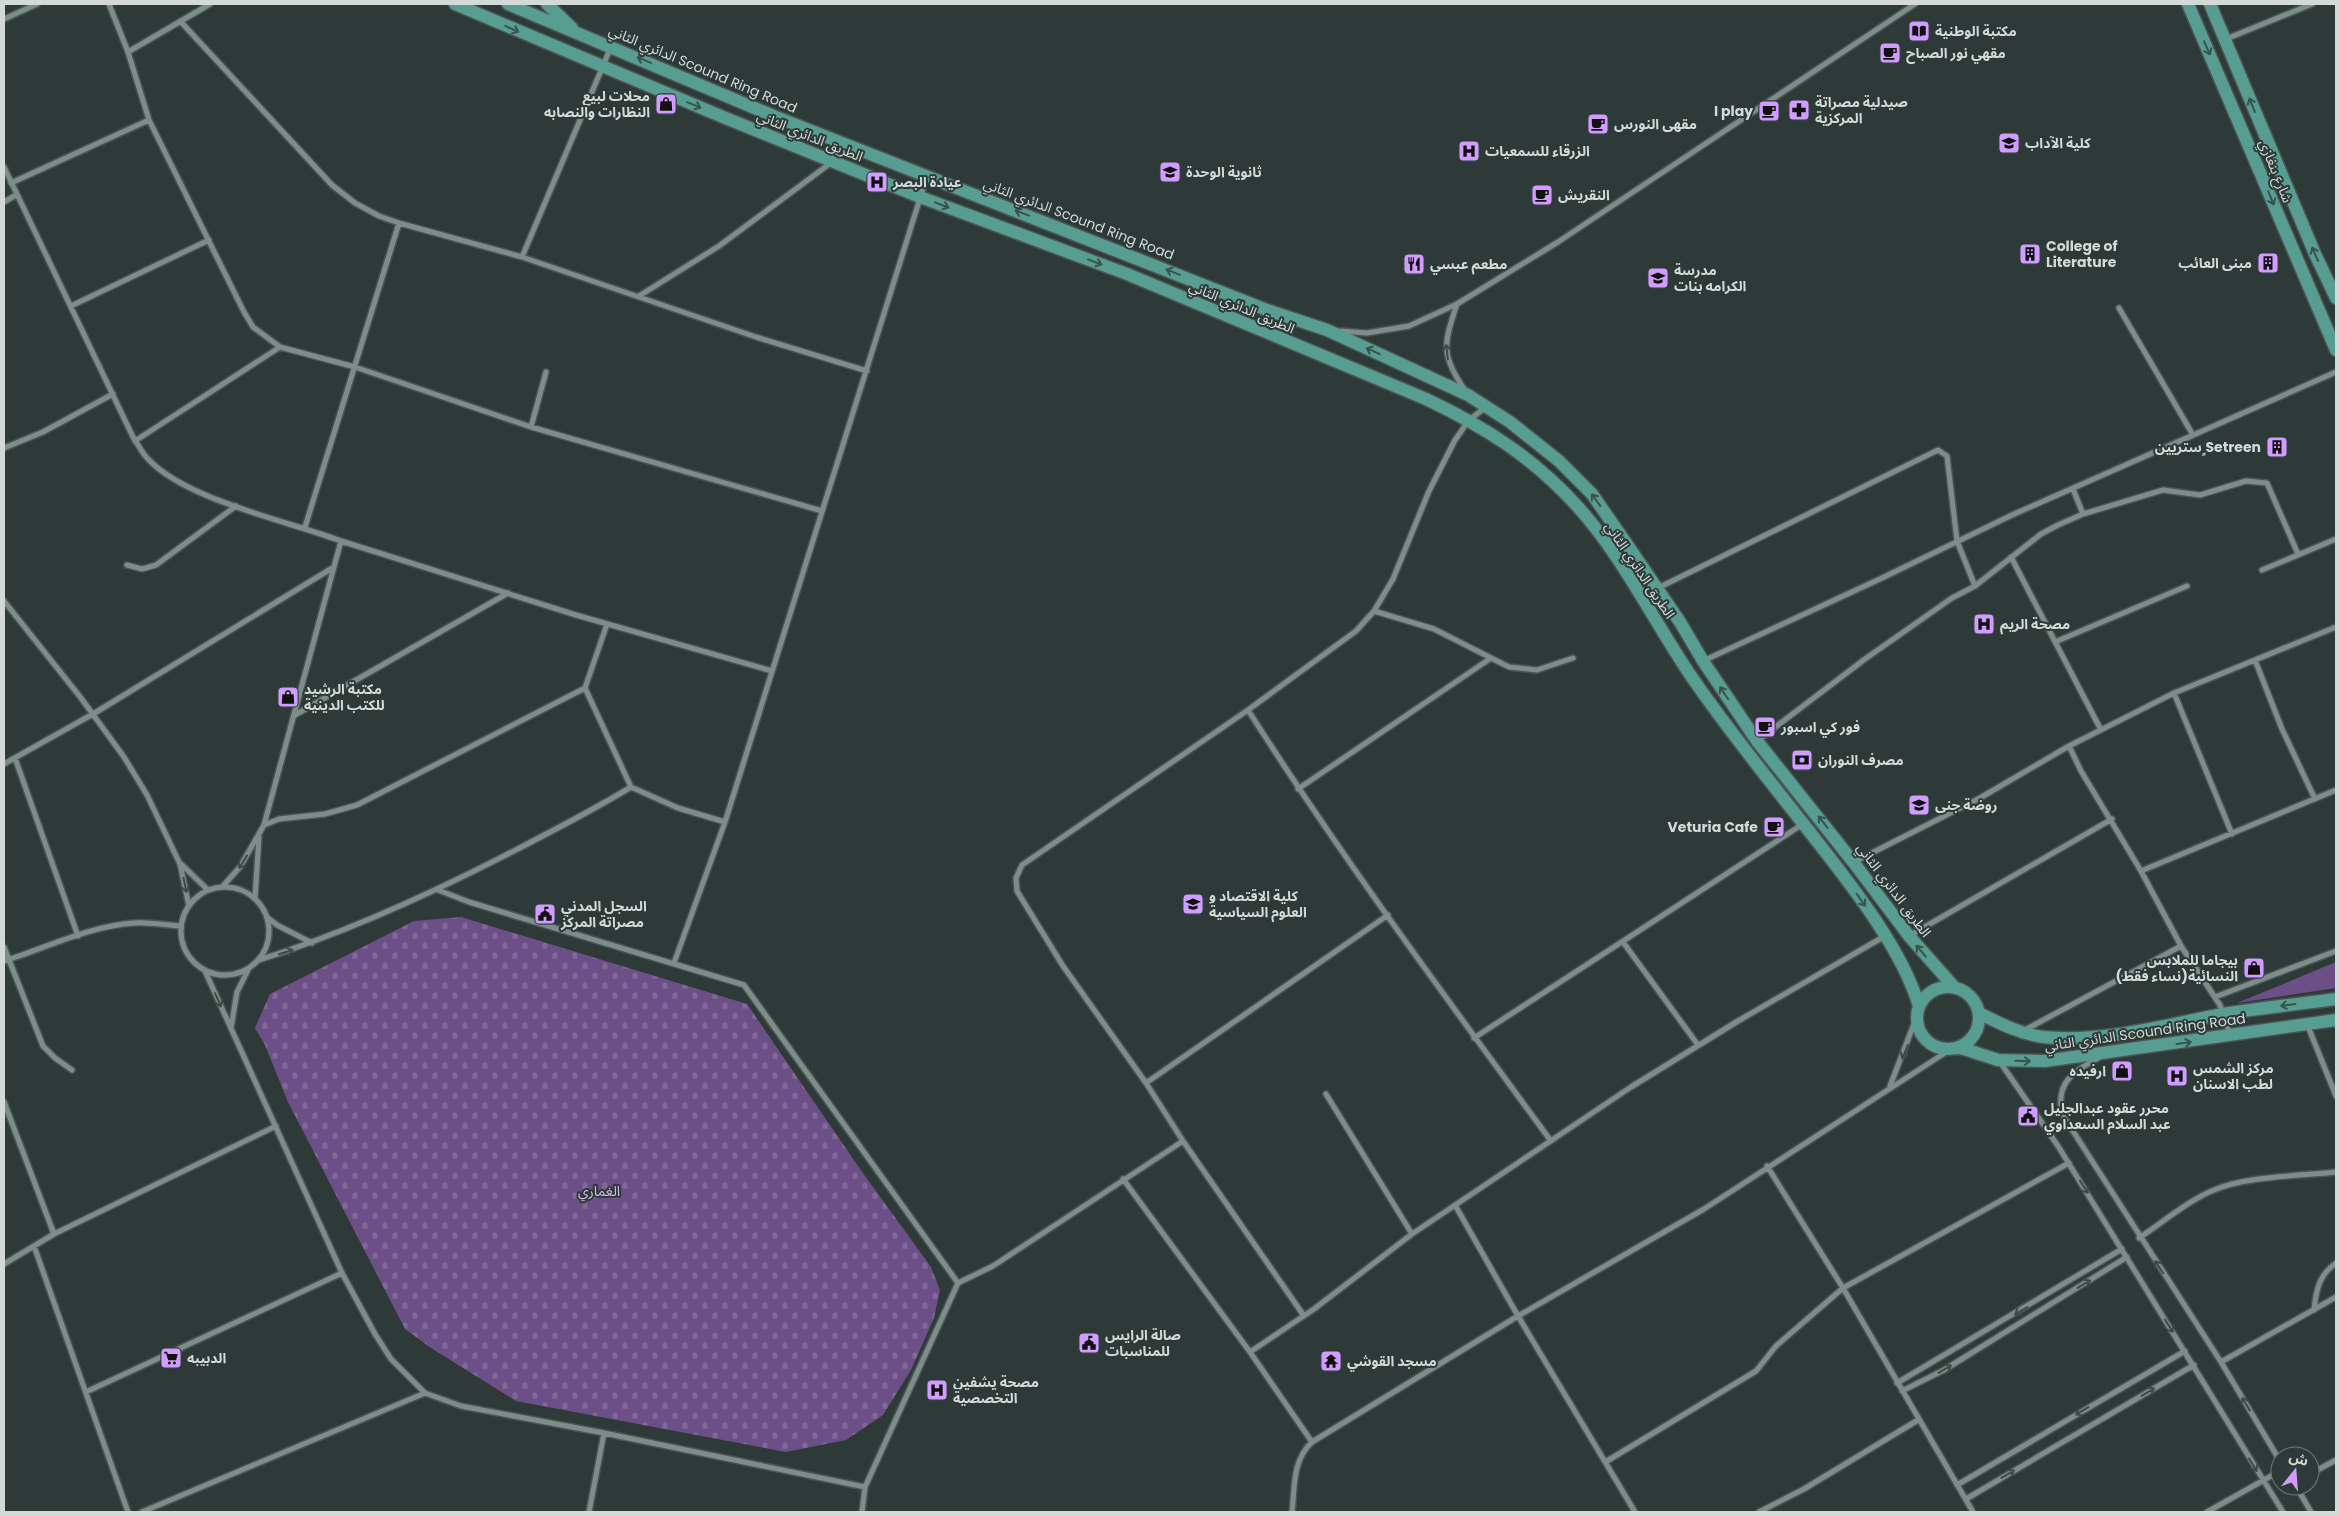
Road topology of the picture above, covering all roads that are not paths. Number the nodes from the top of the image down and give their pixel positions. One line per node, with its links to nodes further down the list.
1 (37, 4): 12 (street)
2 (109, 4): 17 (street)
3 (210, 4): 13 (street)
4 (455, 4): 11 (main road, الطريق الدائري الثاني)
5 (508, 4): 14 (main road, الدائري الثاني Scound Ring Road)
6 (547, 4): 14 (main road)
7 (1915, 4): 32 (street)
8 (2188, 4): 39 (main road, شارع بنغازي, one-way to 39)
9 (2210, 4): 15 (main road, شارع بنغازي)
10 (2312, 4): 15 (street)
11 (469, 6): 18 (main road, الطريق الدائري الثاني, one-way to 18)
12 (4, 19)
13 (181, 22): 17 (street); 27 (street)
14 (576, 31): 16 (main road, الدائري الثاني Scound Ring Road)
15 (2225, 39): 31 (main road, شارع بنغازي, one-way to 15)
16 (611, 46): 18 (street); 22 (main road, الدائري الثاني Scound Ring Road, one-way to 16)
17 (128, 52): 19 (street)
18 (602, 66): 20 (main road, الطريق الدائري الثاني, one-way to 20); 29 (street)
19 (150, 120): 23 (street); 28 (street)
20 (832, 162): 25 (main road, الطريق الدائري الثاني); 30 (street)
21 (4, 168): 23 (street)
22 (927, 176): 25 (street); 35 (main road, الدائري الثاني Scound Ring Road, one-way to 22)
23 (11, 183): 24 (street)
24 (16, 195): 26 (street); 33 (street)
25 (920, 197): 37 (main road, الطريق الدائري الثاني, one-way to 37); 41 (street)
26 (4, 202)
27 (400, 223): 29 (street); 40 (street)
28 (210, 240): 33 (street); 38 (street)
29 (522, 257): 30 (street)
30 (639, 296): 41 (street)
31 (2336, 298)
32 (1458, 304): 36 (street); 46 (street, one-way to 32)
33 (70, 306): 45 (street)
34 (2119, 308): 50 (street)
35 (1267, 310): 36 (main road, الدائري الثاني Scound Ring Road); 37 (main road)
36 (1327, 330): 42 (main road, الدائري الثاني Scound Ring Road, one-way to 36)
37 (1259, 331): 48 (main road, الطريق الدائري الثاني)
38 (280, 347): 40 (street); 51 (street)
39 (2336, 350)
40 (355, 367): 49 (street); 57 (street)
41 (867, 371): 55 (street)
42 (1417, 371): 46 (main road, الطريق الدائري الثاني)
43 (546, 372): 49 (street)
44 (2336, 372): 50 (street)
45 (113, 394): 51 (street); 52 (street)
46 (1468, 395): 47 (main road, الطريق الدائري الثاني)
47 (1487, 407): 48 (street); 68 (main road, الطريق الدائري الثاني, one-way to 47)
48 (1469, 420): 71 (street); 96 (main road, الطريق الدائري الثاني)
49 (531, 427): 55 (street)
50 (2192, 434): 53 (street)
51 (136, 441): 54 (street)
52 (4, 448)
53 (2073, 489): 56 (street); 60 (street)
54 (236, 506): 57 (street); 63 (street)
55 (822, 511): 79 (street)
56 (2083, 514): 61 (street); 62 (street)
57 (305, 527): 59 (street)
58 (2336, 539): 61 (street)
59 (341, 540): 64 (street); 69 (street)
60 (1957, 541): 66 (street); 68 (street); 78 (street)
61 (2298, 554): 65 (street)
62 (2011, 557): 66 (street); 74 (street)
63 (126, 565)
64 (334, 567): 83 (street); 84 (street)
65 (2262, 570)
66 (1975, 586): 86 (street)
67 (2187, 586): 74 (street)
68 (1657, 588): 78 (main road, الطريق الدائري الثاني)
69 (508, 593): 72 (street); 84 (street)
70 (4, 601): 83 (street)
71 (1374, 611): 75 (street); 82 (street)
72 (607, 624): 79 (street); 80 (street)
73 (2336, 627): 77 (street)
74 (2055, 642): 85 (street)
75 (1491, 658): 76 (street); 91 (street)
76 (1573, 658)
77 (2256, 660): 81 (street); 93 (street)
78 (1703, 661): 86 (main road, الطريق الدائري الثاني, one-way to 78)
79 (772, 671): 95 (street)
80 (586, 688): 90 (street); 97 (street)
81 (2174, 693): 85 (street); 99 (street)
82 (1248, 710): 91 (street); 142 (street)
83 (93, 714): 88 (street); 101 (street)
84 (295, 715): 97 (street)
85 (2101, 730): 87 (street)
86 (1756, 741): 100 (main road, الطريق الدائري الثاني, one-way to 86)
87 (2069, 746): 94 (street); 100 (street)
88 (15, 758): 89 (street); 111 (street)
89 (4, 764)
90 (631, 787): 95 (street); 105 (street)
91 (1298, 789): 108 (street)
92 (2336, 790): 93 (street)
93 (2315, 799): 99 (street)
94 (2112, 819): 102 (street); 113 (street)
95 (725, 822): 122 (street)
96 (1803, 824): 112 (main road, الطريق الدائري الثاني, one-way to 112); 114 (street)
97 (264, 825): 98 (street)
98 (260, 834): 103 (street, one-way to 103); 106 (street)
99 (2232, 834): 102 (street)
100 (1854, 862): 113 (main road, الطريق الدائري الثاني)
101 (180, 864): 104 (street); 107 (street, one-way to 107)
102 (2141, 871): 116 (street)
103 (222, 887): 104 (street); 106 (street)
104 (208, 890): 107 (street)
105 (438, 890): 115 (street); 122 (street)
106 (255, 898): 109 (street)
107 (189, 906): 110 (street)
108 (1388, 915): 136 (street); 142 (street)
109 (267, 917): 115 (street); 120 (street)
110 (180, 926): 111 (street); 124 (street)
111 (78, 936): 119 (street)
112 (1886, 936): 128 (main road, الطريق الدائري الثاني); 137 (street)
113 (1909, 936): 125 (main road, الطريق الدائري الثاني, one-way to 113)
114 (1623, 942): 136 (street); 137 (street)
115 (312, 944): 120 (street, one-way to 115)
116 (2181, 946): 126 (street); 134 (street)
117 (4, 947): 119 (street)
118 (2336, 951): 126 (street)
119 (10, 959): 121 (street); 141 (street)
120 (259, 960): 123 (street)
121 (4, 961)
122 (674, 963): 164 (street)
123 (248, 970): 124 (street); 133 (street)
124 (205, 971): 133 (street, one-way to 133)
125 (1954, 987): 128 (main road); 129 (main road)
126 (2215, 997): 130 (street)
127 (2336, 999): 130 (main road, الدائري الثاني Scound Ring Road, one-way to 130)
128 (1918, 1011): 138 (main road); 143 (street, one-way to 143)
129 (1979, 1013): 134 (main road, الدائري الثاني Scound Ring Road); 138 (main road)
130 (2224, 1014): 134 (main road, الدائري الثاني Scound Ring Road); 135 (street)
131 (2336, 1020): 132 (main road, الدائري الثاني Scound Ring Road)
132 (2306, 1024): 135 (main road, الدائري الثاني Scound Ring Road); 145 (street)
133 (231, 1028): 147 (street)
134 (2021, 1032)
135 (2231, 1036): 139 (main road, الدائري الثاني Scound Ring Road, one-way to 135)
136 (1474, 1038): 148 (street)
137 (1698, 1045): 148 (street)
138 (1955, 1048): 140 (main road, الدائري الثاني Scound Ring Road); 143 (street)
139 (2108, 1053): 140 (main road, الدائري الثاني Scound Ring Road, one-way to 139); 157 (street)
140 (1998, 1060): 150 (street)
141 (72, 1070)
142 (1146, 1083): 149 (street)
143 (1890, 1087): 151 (street)
144 (1326, 1094): 156 (street)
145 (2336, 1096)
146 (4, 1102): 155 (street)
147 (276, 1126): 155 (street); 163 (street)
148 (1551, 1140): 154 (street)
149 (1183, 1141): 153 (street); 168 (street)
150 (2069, 1163): 159 (street, one-way to 159); 165 (street)
151 (1767, 1166): 165 (street); 169 (street)
152 (2336, 1172): 157 (street)
153 (1123, 1179): 164 (street); 171 (street)
154 (1455, 1205): 156 (street); 169 (street)
155 (54, 1234): 158 (street)
156 (1412, 1234): 168 (street)
157 (2139, 1238): 172 (street, one-way to 157)
158 (34, 1246): 162 (street); 175 (street)
159 (2122, 1249): 160 (street); 174 (street, one-way to 174)
160 (2127, 1257): 170 (street, one-way to 170); 177 (street, one-way to 160)
161 (2336, 1263): 167 (street)
162 (4, 1264)
163 (342, 1273): 175 (street); 176 (street)
164 (958, 1283): 188 (street)
165 (1843, 1288): 174 (street); 183 (street)
166 (2336, 1297): 167 (street)
167 (2314, 1310): 172 (street)
168 (1304, 1316): 171 (street)
169 (1518, 1316): 180 (street); 183 (street)
170 (2185, 1351): 173 (street); 187 (street, one-way to 187)
171 (1250, 1352): 180 (street)
172 (2221, 1362): 181 (street, one-way to 172)
173 (2194, 1365): 186 (street, one-way to 186); 190 (street, one-way to 173)
174 (1897, 1383): 177 (street)
175 (86, 1392): 191 (street)
176 (425, 1392): 179 (street); 192 (street)
177 (1902, 1392): 178 (street)
178 (1918, 1420): 187 (street); 197 (street)
179 (604, 1433): 188 (street); 193 (street)
180 (1312, 1442): 195 (street)
181 (2271, 1446)
182 (2336, 1460): 184 (street)
183 (1607, 1461): 196 (street)
184 (2320, 1469)
185 (2270, 1476): 186 (street)
186 (2263, 1480): 199 (street); 200 (street)
187 (1957, 1485): 190 (street)
188 (865, 1486): 194 (street)
189 (2302, 1496): 201 (street)
190 (1966, 1499): 198 (street)
191 (128, 1512)
192 (142, 1512)
193 (589, 1512)
194 (862, 1512)
195 (1292, 1512)
196 (1635, 1512)
197 (1759, 1512)
198 (1973, 1512)
199 (2208, 1512)
200 (2283, 1512)
201 (2311, 1512)

